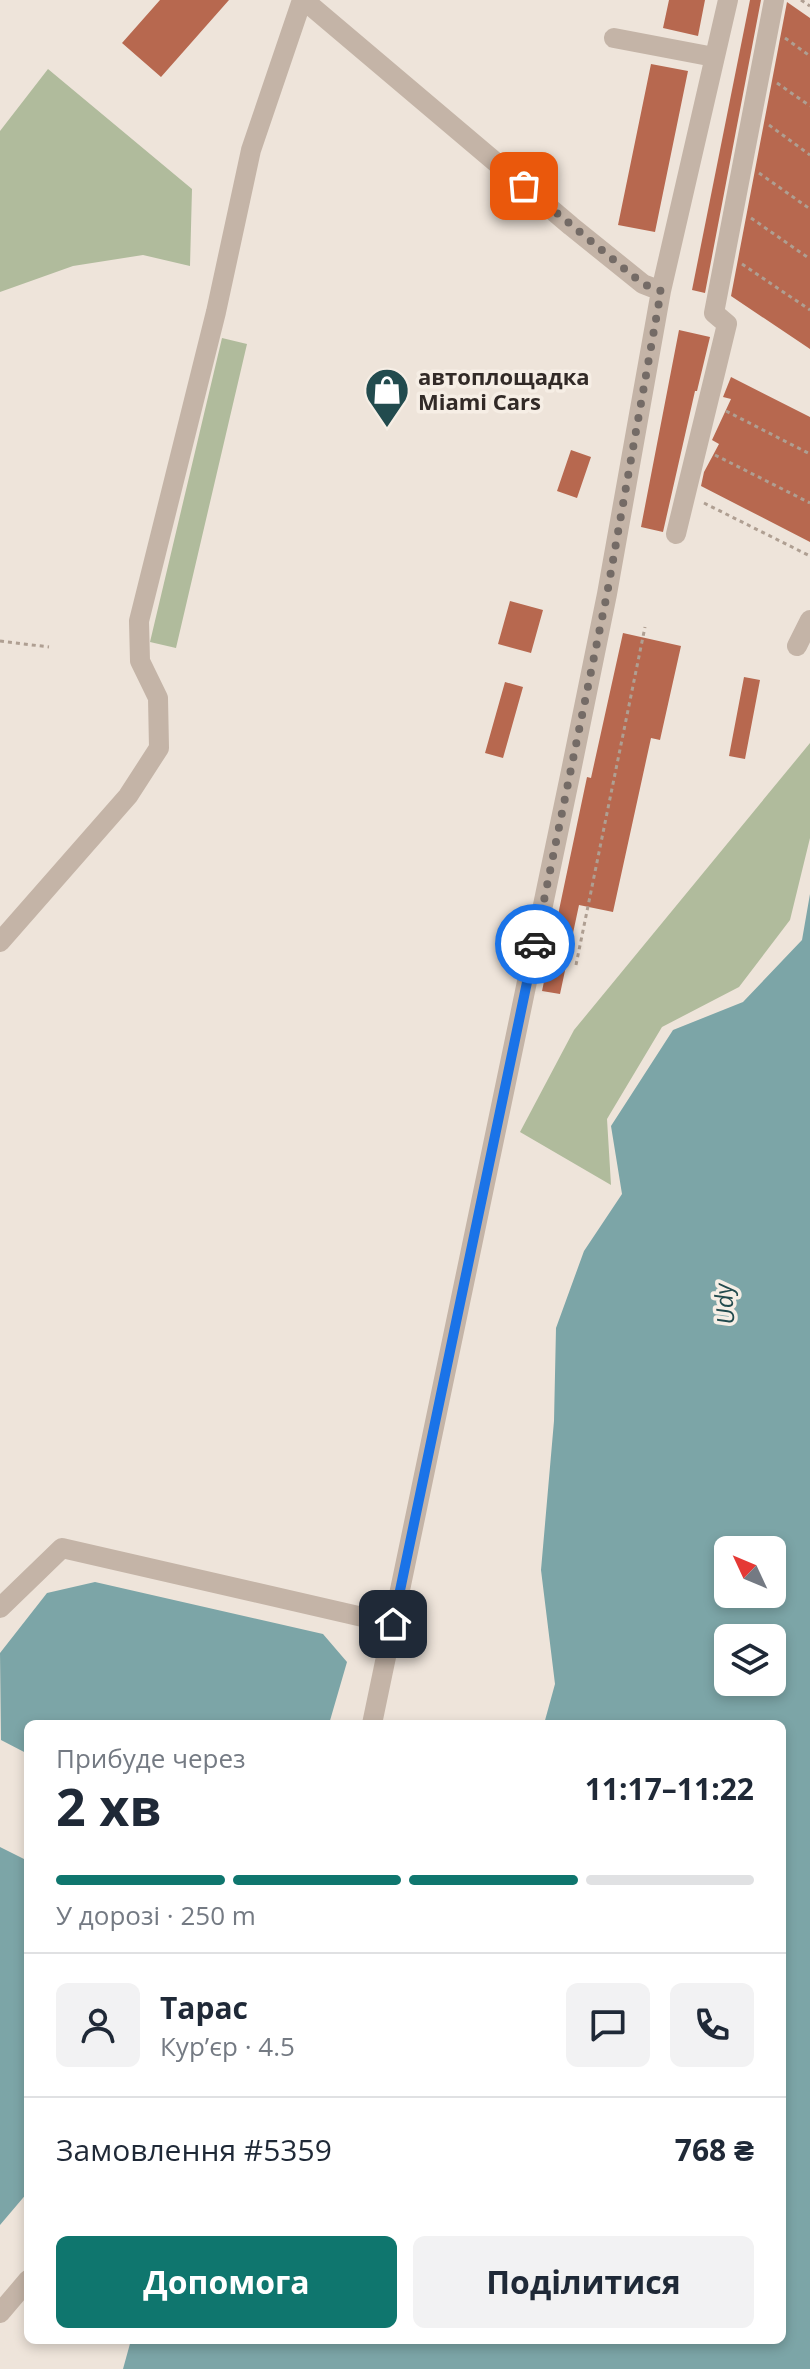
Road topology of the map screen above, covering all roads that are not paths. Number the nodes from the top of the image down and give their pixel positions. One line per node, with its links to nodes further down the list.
1 (303, 0): 6 (street); 10 (street)
2 (728, 0): 5 (street)
3 (774, 0): 7 (street)
4 (614, 38): 5 (street)
5 (714, 57): 6 (street)
6 (661, 291): 12 (street)
7 (676, 534)
8 (810, 620): 9 (street)
9 (797, 646)
10 (0, 942)
11 (0, 1608): 12 (street)
12 (393, 1624): 13 (street)
13 (373, 1720)
14 (24, 2285): 15 (street)
15 (0, 2313)

